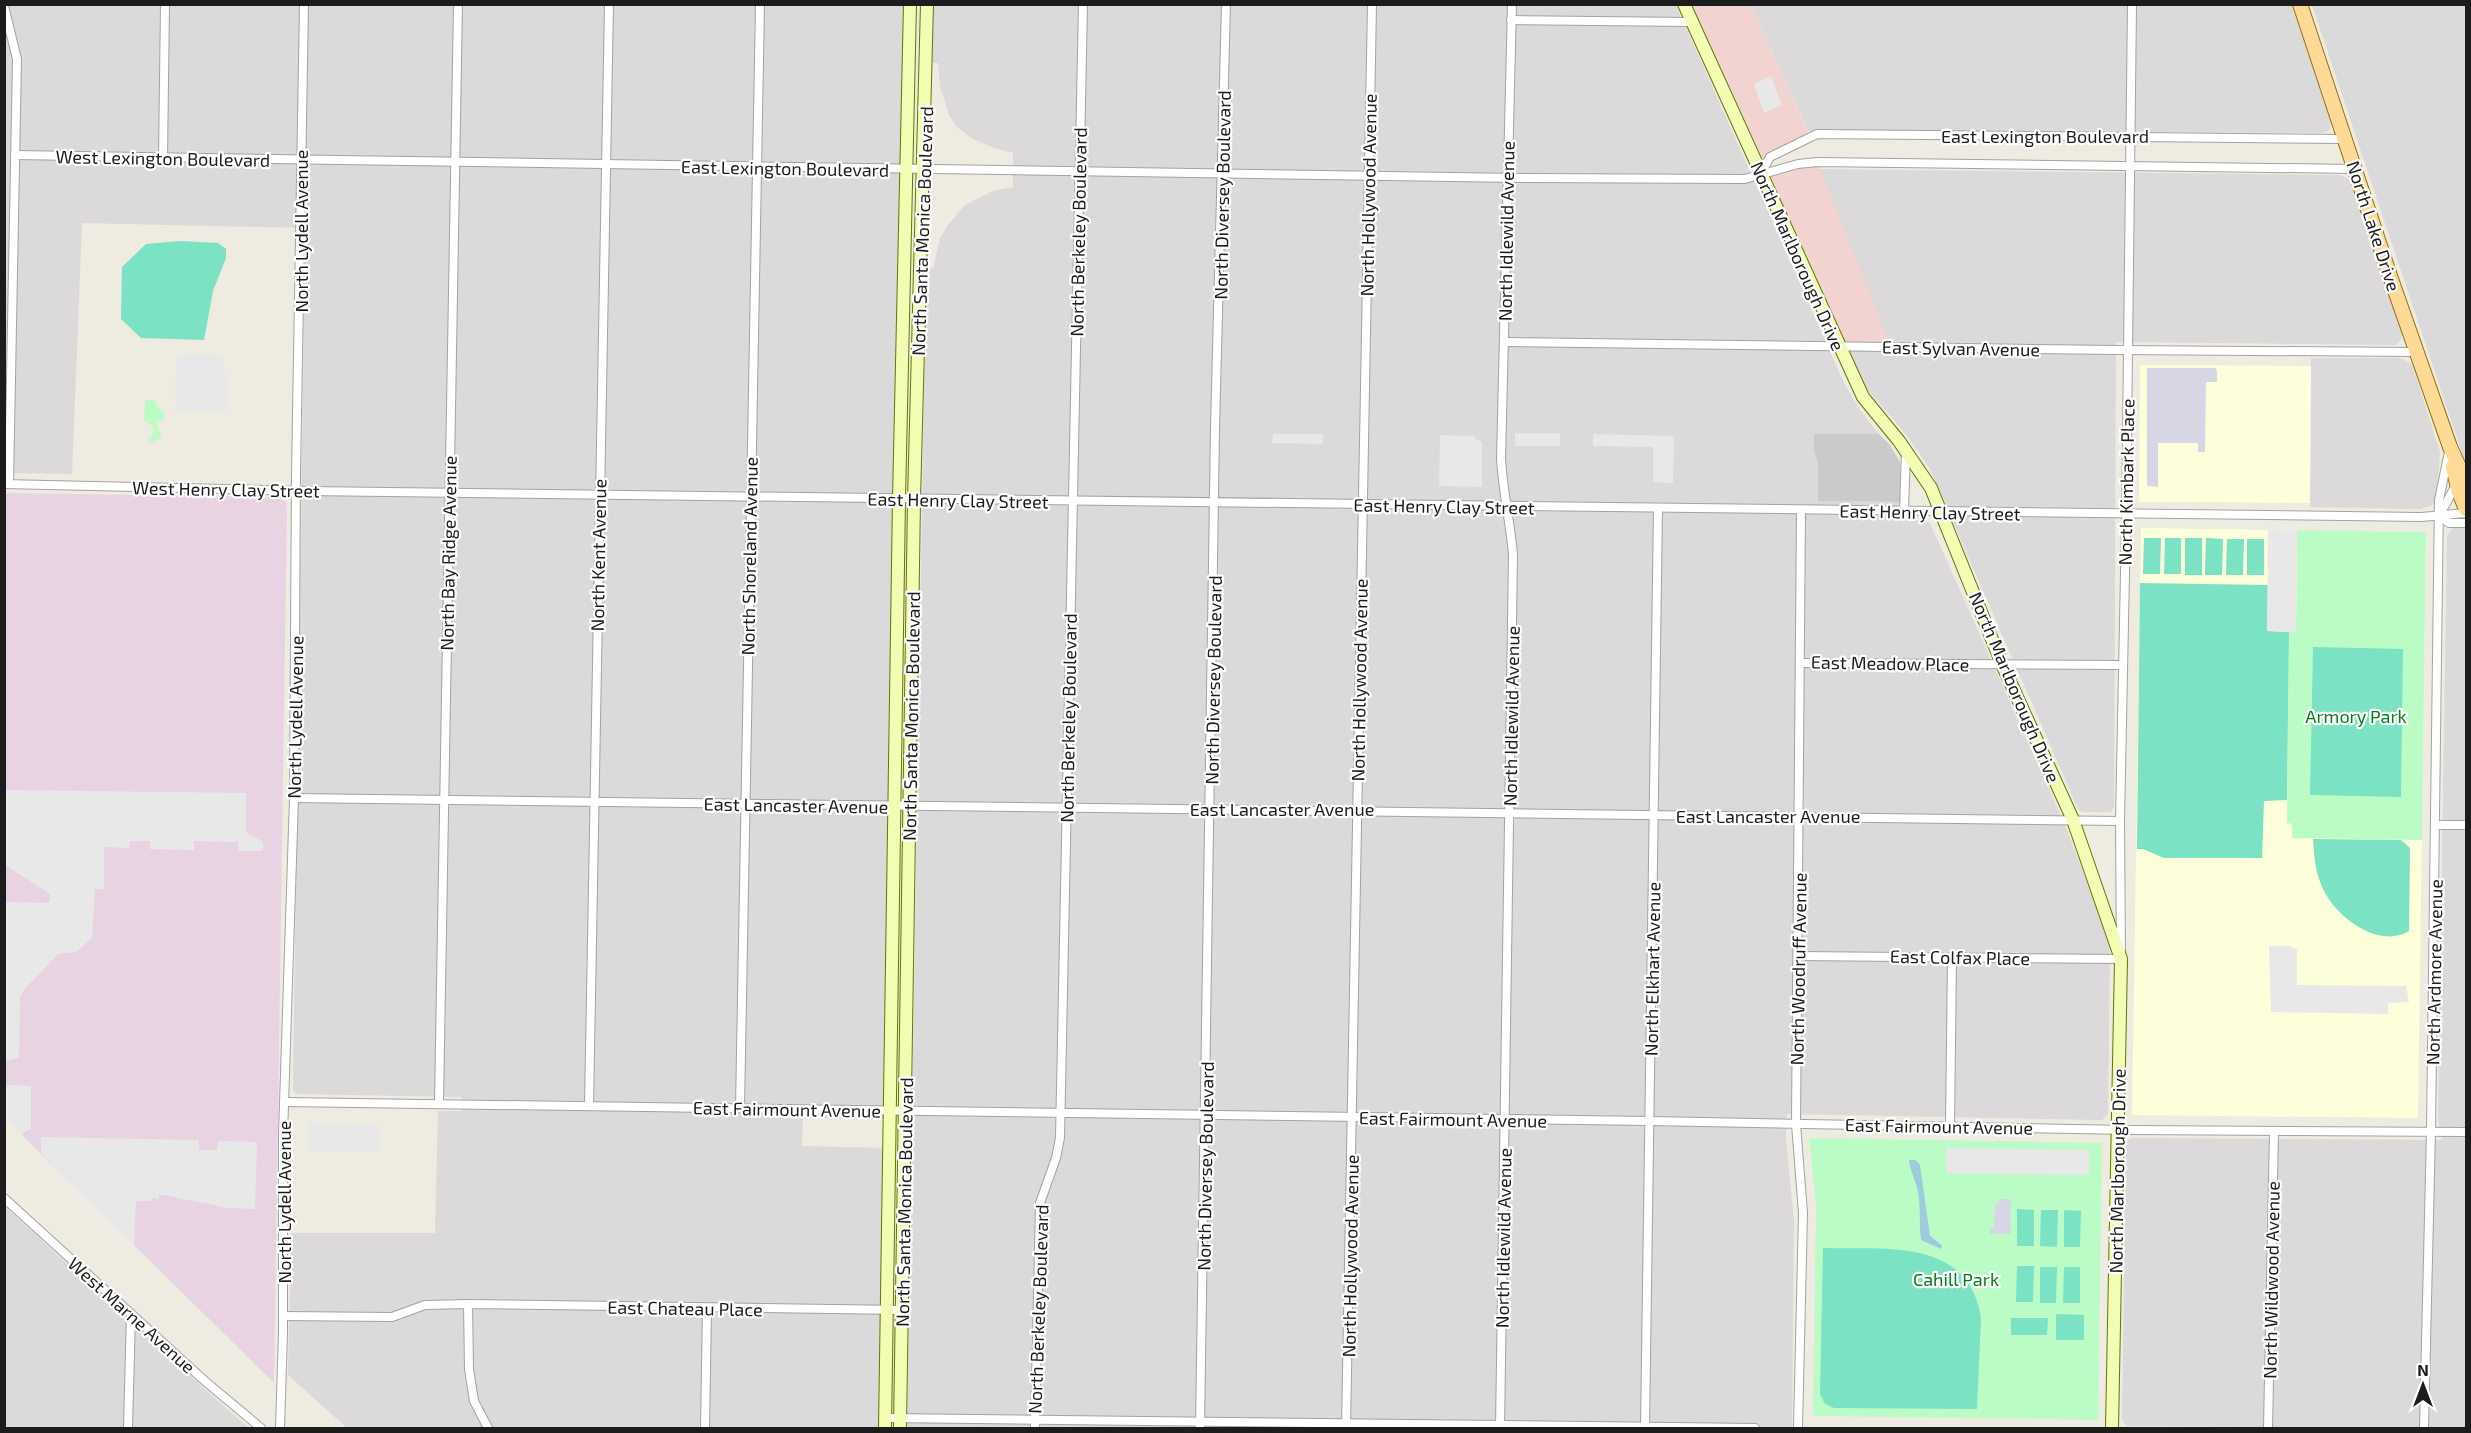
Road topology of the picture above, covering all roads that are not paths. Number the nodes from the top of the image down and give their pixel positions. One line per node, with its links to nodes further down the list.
1 (165, 4): 21 (street)
2 (304, 4): 22 (street, North Lydell Avenue)
3 (458, 4): 23 (street, North Bay Ridge Avenue)
4 (609, 4): 24 (street, North Kent Avenue)
5 (760, 4): 26 (street, North Shoreland Avenue)
6 (910, 4): 28 (street, North Santa Monica Boulevard)
7 (927, 4): 29 (street, North Santa Monica Boulevard)
8 (1083, 4): 30 (street, North Berkeley Boulevard)
9 (1226, 4): 32 (street, North Diversey Boulevard)
10 (1372, 4): 33 (street, North Hollywood Avenue)
11 (1512, 4): 16 (street, North Idlewild Avenue)
12 (1684, 4): 17 (street, North Marlborough Drive)
13 (2132, 4): 18 (street, North Kimbark Place)
14 (2300, 4): 19 (main road, North Lake Drive)
15 (8, 6): 20 (street)
16 (1511, 20): 17 (street); 34 (street, North Idlewild Avenue)
17 (1691, 22): 31 (street, North Marlborough Drive)
18 (2131, 136): 19 (street, East Lexington Boulevard); 25 (street, North Kimbark Place); 31 (street, East Lexington Boulevard)
19 (2344, 139): 27 (main road, North Lake Drive)
20 (15, 155): 21 (street, West Lexington Boulevard); 42 (street)
21 (163, 158): 22 (street, West Lexington Boulevard)
22 (301, 160): 23 (street, West Lexington Boulevard); 43 (street, North Lydell Avenue)
23 (455, 163): 24 (street, East Lexington Boulevard); 44 (street, North Bay Ridge Avenue)
24 (606, 166): 26 (street, East Lexington Boulevard); 45 (street, North Kent Avenue)
25 (2131, 166): 27 (street, East Lexington Boulevard); 31 (street, East Lexington Boulevard); 37 (street, North Kimbark Place)
26 (756, 168): 28 (street, East Lexington Boulevard); 46 (street, North Shoreland Avenue)
27 (2355, 169): 38 (main road, North Lake Drive)
28 (906, 170): 29 (street, East Lexington Boulevard); 47 (street, North Santa Monica Boulevard)
29 (924, 170): 30 (street, East Lexington Boulevard); 48 (street, North Santa Monica Boulevard)
30 (1079, 173): 32 (street, East Lexington Boulevard); 49 (street, North Berkeley Boulevard)
31 (1761, 173): 34 (street, East Lexington Boulevard); 36 (street, North Marlborough Drive)
32 (1223, 174): 33 (street, East Lexington Boulevard); 50 (street, North Diversey Boulevard)
33 (1369, 176): 34 (street, East Lexington Boulevard); 51 (street, North Hollywood Avenue)
34 (1508, 178): 35 (street, North Idlewild Avenue)
35 (1504, 342): 36 (street, East Sylvan Avenue); 52 (street, North Idlewild Avenue)
36 (1838, 346): 37 (street, East Sylvan Avenue); 40 (street, North Marlborough Drive)
37 (2127, 350): 38 (street, East Sylvan Avenue); 59 (street, North Kimbark Place)
38 (2418, 352): 39 (main road, North Lake Drive)
39 (2450, 447): 41 (main road, North Lake Drive); 60 (street, North Ardmore Avenue)
40 (1906, 450): 56 (street); 57 (street, North Marlborough Drive)
41 (2462, 480): 54 (main road, North Lake Drive); 60 (street)
42 (7, 484): 43 (street, West Henry Clay Street)
43 (296, 491): 44 (street, West Henry Clay Street); 65 (street, North Lydell Avenue)
44 (448, 492): 45 (street, East Henry Clay Street); 66 (street, North Bay Ridge Avenue)
45 (599, 495): 46 (street, East Henry Clay Street); 67 (street, North Kent Avenue)
46 (750, 497): 47 (street, East Henry Clay Street); 68 (street, North Shoreland Avenue)
47 (899, 499): 48 (street, East Henry Clay Street); 69 (street, North Santa Monica Boulevard)
48 (914, 500): 49 (street, East Henry Clay Street); 70 (street, North Santa Monica Boulevard)
49 (1071, 501): 50 (street, East Henry Clay Street); 71 (street, North Berkeley Boulevard)
50 (1215, 503): 51 (street, East Henry Clay Street); 72 (street, North Diversey Boulevard)
51 (1362, 505): 52 (street, East Henry Clay Street); 73 (street, North Hollywood Avenue)
52 (1507, 507): 53 (street, East Henry Clay Street); 74 (street, North Idlewild Avenue)
53 (1658, 508): 55 (street, East Henry Clay Street); 75 (street, North Elkhart Avenue)
54 (2466, 509)
55 (1802, 510): 56 (street, East Henry Clay Street); 62 (street, North Woodruff Avenue)
56 (1904, 511): 57 (street, East Henry Clay Street)
57 (1941, 512): 59 (street, East Henry Clay Street); 63 (street, North Marlborough Drive)
58 (2466, 513): 60 (street, East Henry Clay Street)
59 (2126, 514): 60 (street, East Henry Clay Street); 64 (street, North Kimbark Place)
60 (2439, 516): 61 (street, East Henry Clay Street); 79 (street, North Ardmore Avenue)
61 (2466, 523)
62 (1801, 663): 63 (street, East Meadow Place); 76 (street, North Woodruff Avenue)
63 (2002, 664): 64 (street, East Meadow Place); 77 (street, North Marlborough Drive)
64 (2123, 665): 78 (street, North Kimbark Place)
65 (294, 798): 66 (street, East Lancaster Avenue); 84 (street, North Lydell Avenue)
66 (443, 799): 67 (street, East Lancaster Avenue); 85 (street, North Bay Ridge Avenue)
67 (593, 802): 68 (street, East Lancaster Avenue); 86 (street, North Kent Avenue)
68 (744, 804): 69 (street, East Lancaster Avenue); 87 (street, North Shoreland Avenue)
69 (894, 806): 70 (street, East Lancaster Avenue); 88 (street, North Santa Monica Boulevard)
70 (910, 807): 71 (street, East Lancaster Avenue); 89 (street, North Santa Monica Boulevard)
71 (1067, 808): 72 (street, East Lancaster Avenue); 90 (street, North Berkeley Boulevard)
72 (1211, 808): 73 (street, East Lancaster Avenue); 91 (street, North Diversey Boulevard)
73 (1357, 810): 74 (street, East Lancaster Avenue); 92 (street, North Hollywood Avenue)
74 (1509, 812): 75 (street, East Lancaster Avenue); 93 (street, North Idlewild Avenue)
75 (1655, 815): 76 (street, East Lancaster Avenue); 94 (street, North Elkhart Avenue)
76 (1799, 816): 77 (street, East Lancaster Avenue); 81 (street, North Woodruff Avenue)
77 (2073, 820): 78 (street, East Lancaster Avenue); 83 (street, North Marlborough Drive)
78 (2120, 820): 83 (street, North Kimbark Place)
79 (2436, 825): 80 (street); 98 (street, North Ardmore Avenue)
80 (2466, 825)
81 (1798, 956): 82 (street, East Colfax Place); 95 (street, North Woodruff Avenue)
82 (1953, 957): 83 (street, East Colfax Place); 96 (street)
83 (2121, 959): 97 (street, North Marlborough Drive)
84 (285, 1102): 85 (street, East Fairmount Avenue); 107 (street, North Lydell Avenue)
85 (440, 1102): 86 (street, East Fairmount Avenue)
86 (589, 1106): 87 (street, East Fairmount Avenue)
87 (740, 1108): 88 (street, East Fairmount Avenue)
88 (889, 1111): 89 (street, East Fairmount Avenue); 104 (street, North Santa Monica Boulevard)
89 (905, 1112): 90 (street, East Fairmount Avenue); 105 (street, North Santa Monica Boulevard)
90 (1060, 1114): 91 (street, East Fairmount Avenue); 110 (street, North Berkeley Boulevard)
91 (1206, 1116): 92 (street, East Fairmount Avenue); 111 (street, North Diversey Boulevard)
92 (1353, 1118): 93 (street, East Fairmount Avenue); 112 (street, North Hollywood Avenue)
93 (1504, 1120): 94 (street, East Fairmount Avenue); 113 (street, North Idlewild Avenue)
94 (1650, 1121): 95 (street, East Fairmount Avenue); 119 (street, North Elkhart Avenue)
95 (1796, 1124): 96 (street, East Fairmount Avenue); 121 (street, North Woodruff Avenue)
96 (1950, 1126): 97 (street, East Fairmount Avenue)
97 (2118, 1130): 99 (street, East Fairmount Avenue); 122 (street, North Marlborough Drive)
98 (2431, 1131): 99 (street, East Fairmount Avenue); 100 (street, East Fairmount Avenue); 124 (street, North Ardmore Avenue)
99 (2274, 1132): 123 (street, North Wildwood Avenue)
100 (2466, 1132)
101 (4, 1198): 106 (street, West Marne Avenue)
102 (468, 1304): 103 (street, East Chateau Place); 107 (street, East Chateau Place); 117 (street)
103 (707, 1308): 104 (street, East Chateau Place); 118 (street)
104 (888, 1310): 105 (street, East Chateau Place); 108 (street, North Santa Monica Boulevard)
105 (903, 1310): 109 (street, North Santa Monica Boulevard)
106 (130, 1314): 114 (street); 115 (street, West Marne Avenue)
107 (283, 1316): 116 (street, North Lydell Avenue)
108 (886, 1423): 109 (street)
109 (900, 1423): 110 (street)
110 (1035, 1424): 111 (street)
111 (1200, 1425): 112 (street)
112 (1346, 1426): 113 (street)
113 (1500, 1427): 119 (street)
114 (128, 1428)
115 (261, 1428)
116 (280, 1428)
117 (488, 1428)
118 (705, 1428)
119 (1645, 1428): 120 (street)
120 (1755, 1428)
121 (1798, 1428)
122 (2112, 1428)
123 (2268, 1428)
124 (2424, 1428)

